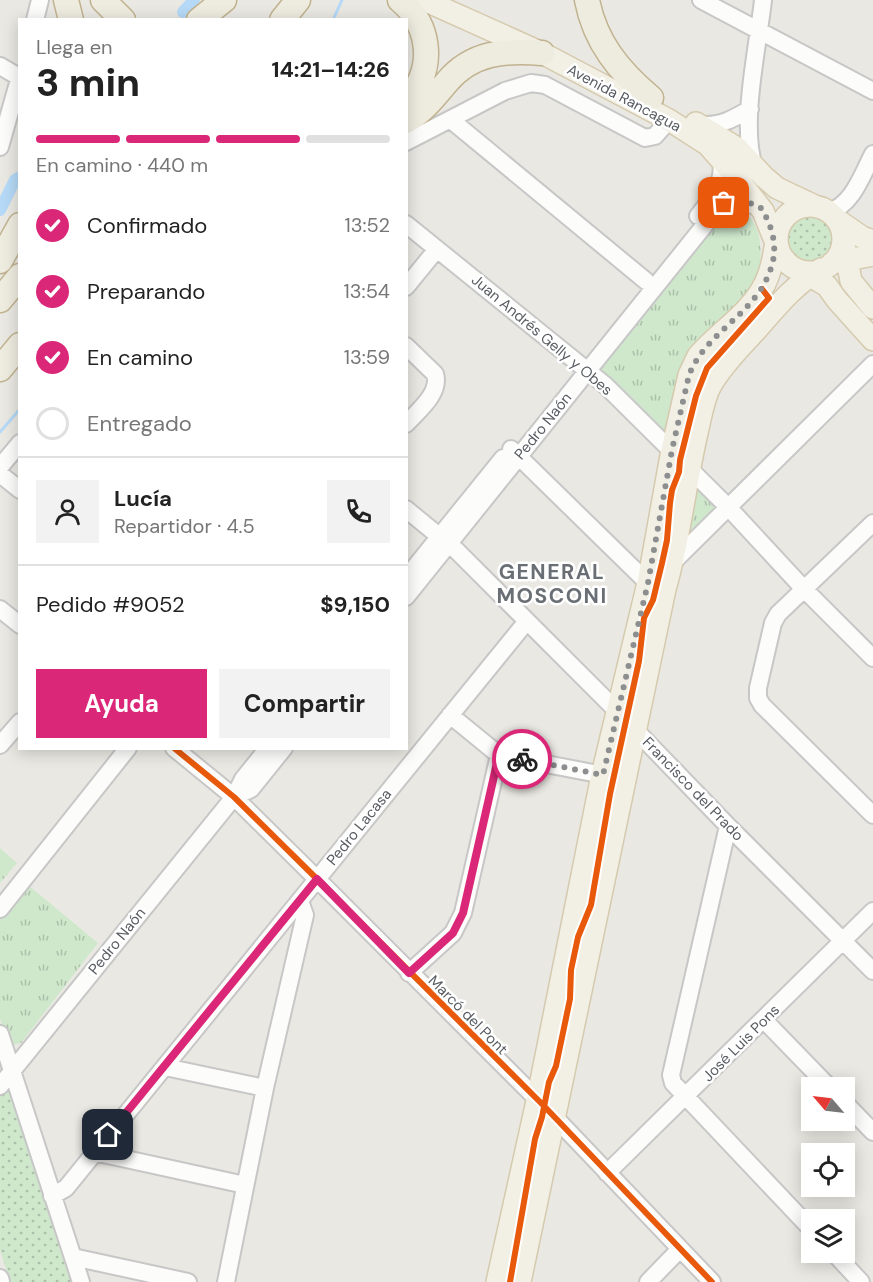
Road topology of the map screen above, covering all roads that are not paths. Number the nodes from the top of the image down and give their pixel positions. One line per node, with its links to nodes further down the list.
1 (40, 0): 14 (street)
2 (66, 0): 15 (highway)
3 (103, 0): 16 (highway)
4 (224, 0): 17 (highway)
5 (241, 0): 18 (highway)
6 (298, 0): 19 (highway)
7 (315, 0): 20 (highway)
8 (400, 0): 27 (highway)
9 (424, 0): 22 (main road, Avenida Rancagua)
10 (459, 0): 28 (main road, Avenida Rancagua)
11 (587, 0): 28 (highway)
12 (700, 0): 21 (street)
13 (763, 0): 21 (street)
14 (36, 18)
15 (70, 18)
16 (121, 18)
17 (202, 18)
18 (227, 18)
19 (284, 18)
20 (305, 18)
21 (760, 30): 26 (street); 29 (street)
22 (542, 53): 30 (highway); 32 (main road, Avenida Rancagua)
23 (0, 66): 24 (street)
24 (18, 76)
25 (18, 81): 35 (street)
26 (873, 91)
27 (408, 98)
28 (651, 98): 33 (main road, Avenida Rancagua)
29 (750, 109): 33 (street); 38 (street)
30 (408, 120)
31 (451, 120): 32 (street); 34 (street); 50 (street)
32 (669, 120): 37 (main road, Avenida Rancagua)
33 (701, 125): 38 (main road, Avenida Rancagua)
34 (408, 141)
35 (0, 147)
36 (873, 154): 40 (street)
37 (722, 159): 39 (main road, Avenida Rancagua); 50 (street, Pedro Naón)
38 (754, 167): 40 (main road, Avenida Rancagua)
39 (761, 208): 44 (main road, Avenida Rancagua); 59 (street, Pedro Naón)
40 (831, 218): 43 (main road, Avenida Rancagua); 44 (main road); 48 (main road)
41 (408, 226): 45 (street, Juan Andrés Gelly y Obes)
42 (18, 229): 47 (highway)
43 (873, 241)
44 (777, 242): 48 (main road); 64 (main road)
45 (437, 249): 51 (street); 59 (street, Juan Andrés Gelly y Obes)
46 (873, 255): 48 (main road)
47 (0, 261)
48 (822, 267): 53 (main road); 54 (main road); 67 (main road)
49 (18, 278): 52 (highway)
50 (646, 281): 59 (street, Pedro Naón)
51 (408, 285)
52 (0, 300)
53 (873, 308)
54 (873, 340)
55 (18, 347): 60 (highway)
56 (408, 348): 62 (street)
57 (18, 360): 61 (highway)
58 (873, 364): 70 (street)
59 (584, 366): 64 (street, Juan Andrés Gelly y Obes); 65 (street, Pedro Naón)
60 (0, 369)
61 (0, 375)
62 (408, 422)
63 (18, 445): 66 (street)
64 (672, 450): 67 (street, Juan Andrés Gelly y Obes); 76 (main road)
65 (514, 452): 73 (street, Pedro Naón); 76 (street)
66 (0, 467)
67 (689, 468): 70 (street, Juan Andrés Gelly y Obes); 74 (main road)
68 (0, 474): 69 (street)
69 (18, 488)
70 (728, 507): 74 (street); 77 (street, Juan Andrés Gelly y Obes)
71 (408, 511): 73 (street, Francisco del Prado)
72 (873, 523): 77 (street)
73 (445, 541): 75 (street, Pedro Naón); 78 (street, Pedro Naón); 80 (street, Francisco del Prado)
74 (673, 561): 76 (main road)
75 (408, 576)
76 (656, 586): 83 (main road); 86 (main road)
77 (803, 588): 82 (street, Juan Andrés Gelly y Obes); 96 (street)
78 (408, 594)
79 (0, 609): 81 (street)
80 (527, 621): 83 (street, Francisco del Prado); 84 (street, Pedro Lacasa)
81 (18, 623)
82 (873, 658)
83 (617, 711): 86 (street, Francisco del Prado); 93 (main road)
84 (450, 715): 92 (street); 98 (street, Pedro Lacasa)
85 (18, 724): 87 (street)
86 (636, 729): 94 (main road); 97 (street, Francisco del Prado)
87 (1, 743)
88 (126, 750): 100 (street)
89 (176, 750): 95 (street, Marcó del Pont)
90 (266, 750): 95 (street, Pedro Naón)
91 (282, 750): 95 (street, Pedro Naón)
92 (499, 754): 93 (street); 104 (street)
93 (603, 775): 94 (street); 113 (main road)
94 (624, 779): 115 (main road)
95 (234, 797): 98 (street, Marcó del Pont); 108 (street, Pedro Naón)
96 (873, 815)
97 (728, 826): 102 (street, Francisco del Prado); 112 (street)
98 (317, 879): 99 (street, Pedro Lacasa); 104 (street, Marcó del Pont)
99 (300, 901): 107 (street, Pedro Lacasa); 111 (street)
100 (0, 909)
101 (873, 911): 102 (street, José Luis Pons)
102 (844, 941): 103 (street, Francisco del Prado); 105 (street, José Luis Pons)
103 (873, 971)
104 (409, 973): 113 (street, Marcó del Pont)
105 (764, 1020): 109 (street); 112 (street, José Luis Pons)
106 (0, 1034): 108 (street)
107 (165, 1066): 111 (street); 117 (street, Pedro Lacasa)
108 (12, 1071): 110 (street, Pedro Naón); 120 (street)
109 (819, 1077)
110 (0, 1086)
111 (265, 1088): 119 (street)
112 (686, 1097): 118 (street, José Luis Pons); 121 (street)
113 (537, 1101): 115 (street, Marcó del Pont); 128 (main road)
114 (855, 1113): 116 (street)
115 (555, 1119): 118 (street, Marcó del Pont); 129 (main road)
116 (873, 1132)
117 (94, 1152): 119 (street); 120 (street, Pedro Lacasa)
118 (607, 1173): 122 (street, Marcó del Pont)
119 (245, 1185): 127 (street)
120 (52, 1196): 123 (street)
121 (801, 1218)
122 (680, 1249): 130 (street); 131 (street, Marcó del Pont)
123 (73, 1257): 125 (street); 126 (street)
124 (843, 1263): 132 (street)
125 (81, 1282)
126 (188, 1282)
127 (226, 1282)
128 (497, 1282)
129 (520, 1282)
130 (648, 1282)
131 (712, 1282)
132 (861, 1282)

